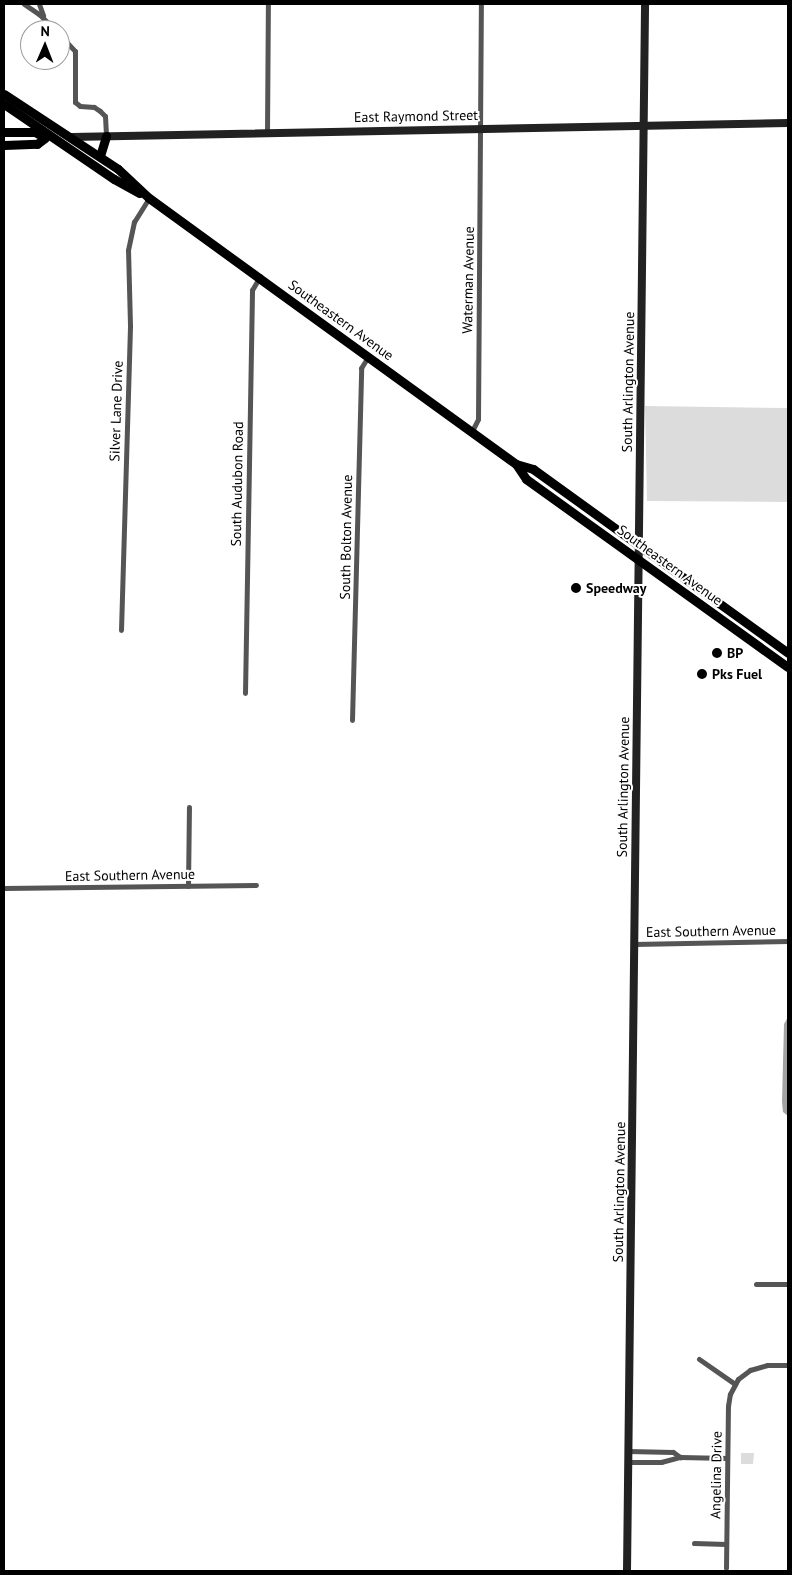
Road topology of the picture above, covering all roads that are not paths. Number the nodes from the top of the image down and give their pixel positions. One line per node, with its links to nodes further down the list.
1 (24, 4): 6 (street)
2 (39, 4): 6 (street)
3 (268, 4): 15 (street)
4 (482, 4): 13 (street)
5 (645, 4): 12 (main road, South Arlington Avenue)
6 (44, 18)
7 (70, 46): 16 (street)
8 (4, 94): 17 (main road, Southeastern Avenue)
9 (4, 104): 10 (main road, Southeastern Avenue)
10 (18, 115): 14 (main road); 18 (main road, Southeastern Avenue)
11 (788, 123): 12 (main road, East Raymond Street)
12 (645, 124): 13 (main road, East Raymond Street); 26 (main road, South Arlington Avenue)
13 (481, 128): 15 (main road, East Raymond Street); 24 (street, Waterman Avenue)
14 (8, 132): 18 (main road, East Raymond Street)
15 (267, 133): 16 (main road, East Raymond Street)
16 (106, 136): 17 (main road, East Raymond Street); 20 (main road)
17 (72, 137): 18 (main road, East Raymond Street); 20 (main road, Southeastern Avenue)
18 (48, 138): 19 (main road, East Raymond Street); 21 (main road, Southeastern Avenue)
19 (4, 145)
20 (100, 156): 21 (main road, Southeastern Avenue)
21 (149, 198): 22 (main road, Southeastern Avenue); 28 (street, Silver Lane Drive)
22 (259, 278): 23 (main road, Southeastern Avenue); 31 (street, South Audubon Road)
23 (368, 356): 24 (main road, Southeastern Avenue); 32 (street, South Bolton Avenue)
24 (472, 431): 25 (main road, Southeastern Avenue)
25 (516, 464): 26 (main road, Southeastern Avenue); 27 (main road, Southeastern Avenue)
26 (638, 545): 27 (main road, South Arlington Avenue); 29 (main road, Southeastern Avenue)
27 (638, 560): 30 (main road, Southeastern Avenue); 38 (main road, South Arlington Avenue)
28 (121, 630)
29 (788, 653)
30 (788, 667)
31 (246, 693)
32 (352, 720)
33 (189, 807): 34 (street)
34 (188, 886): 35 (street, East Southern Avenue); 36 (street, East Southern Avenue)
35 (256, 886)
36 (4, 888)
37 (788, 941): 38 (street, East Southern Avenue)
38 (634, 944): 44 (main road, South Arlington Avenue)
39 (756, 1284): 40 (street)
40 (788, 1284)
41 (699, 1359): 43 (street)
42 (788, 1365): 43 (street)
43 (735, 1384): 46 (street, Angelina Drive)
44 (628, 1451): 45 (street); 47 (main road, South Arlington Avenue)
45 (680, 1457): 46 (street); 47 (street)
46 (727, 1458): 49 (street, Angelina Drive)
47 (628, 1462): 51 (main road, South Arlington Avenue)
48 (694, 1543): 49 (street)
49 (726, 1544): 50 (street, Angelina Drive)
50 (726, 1568)
51 (627, 1571)

